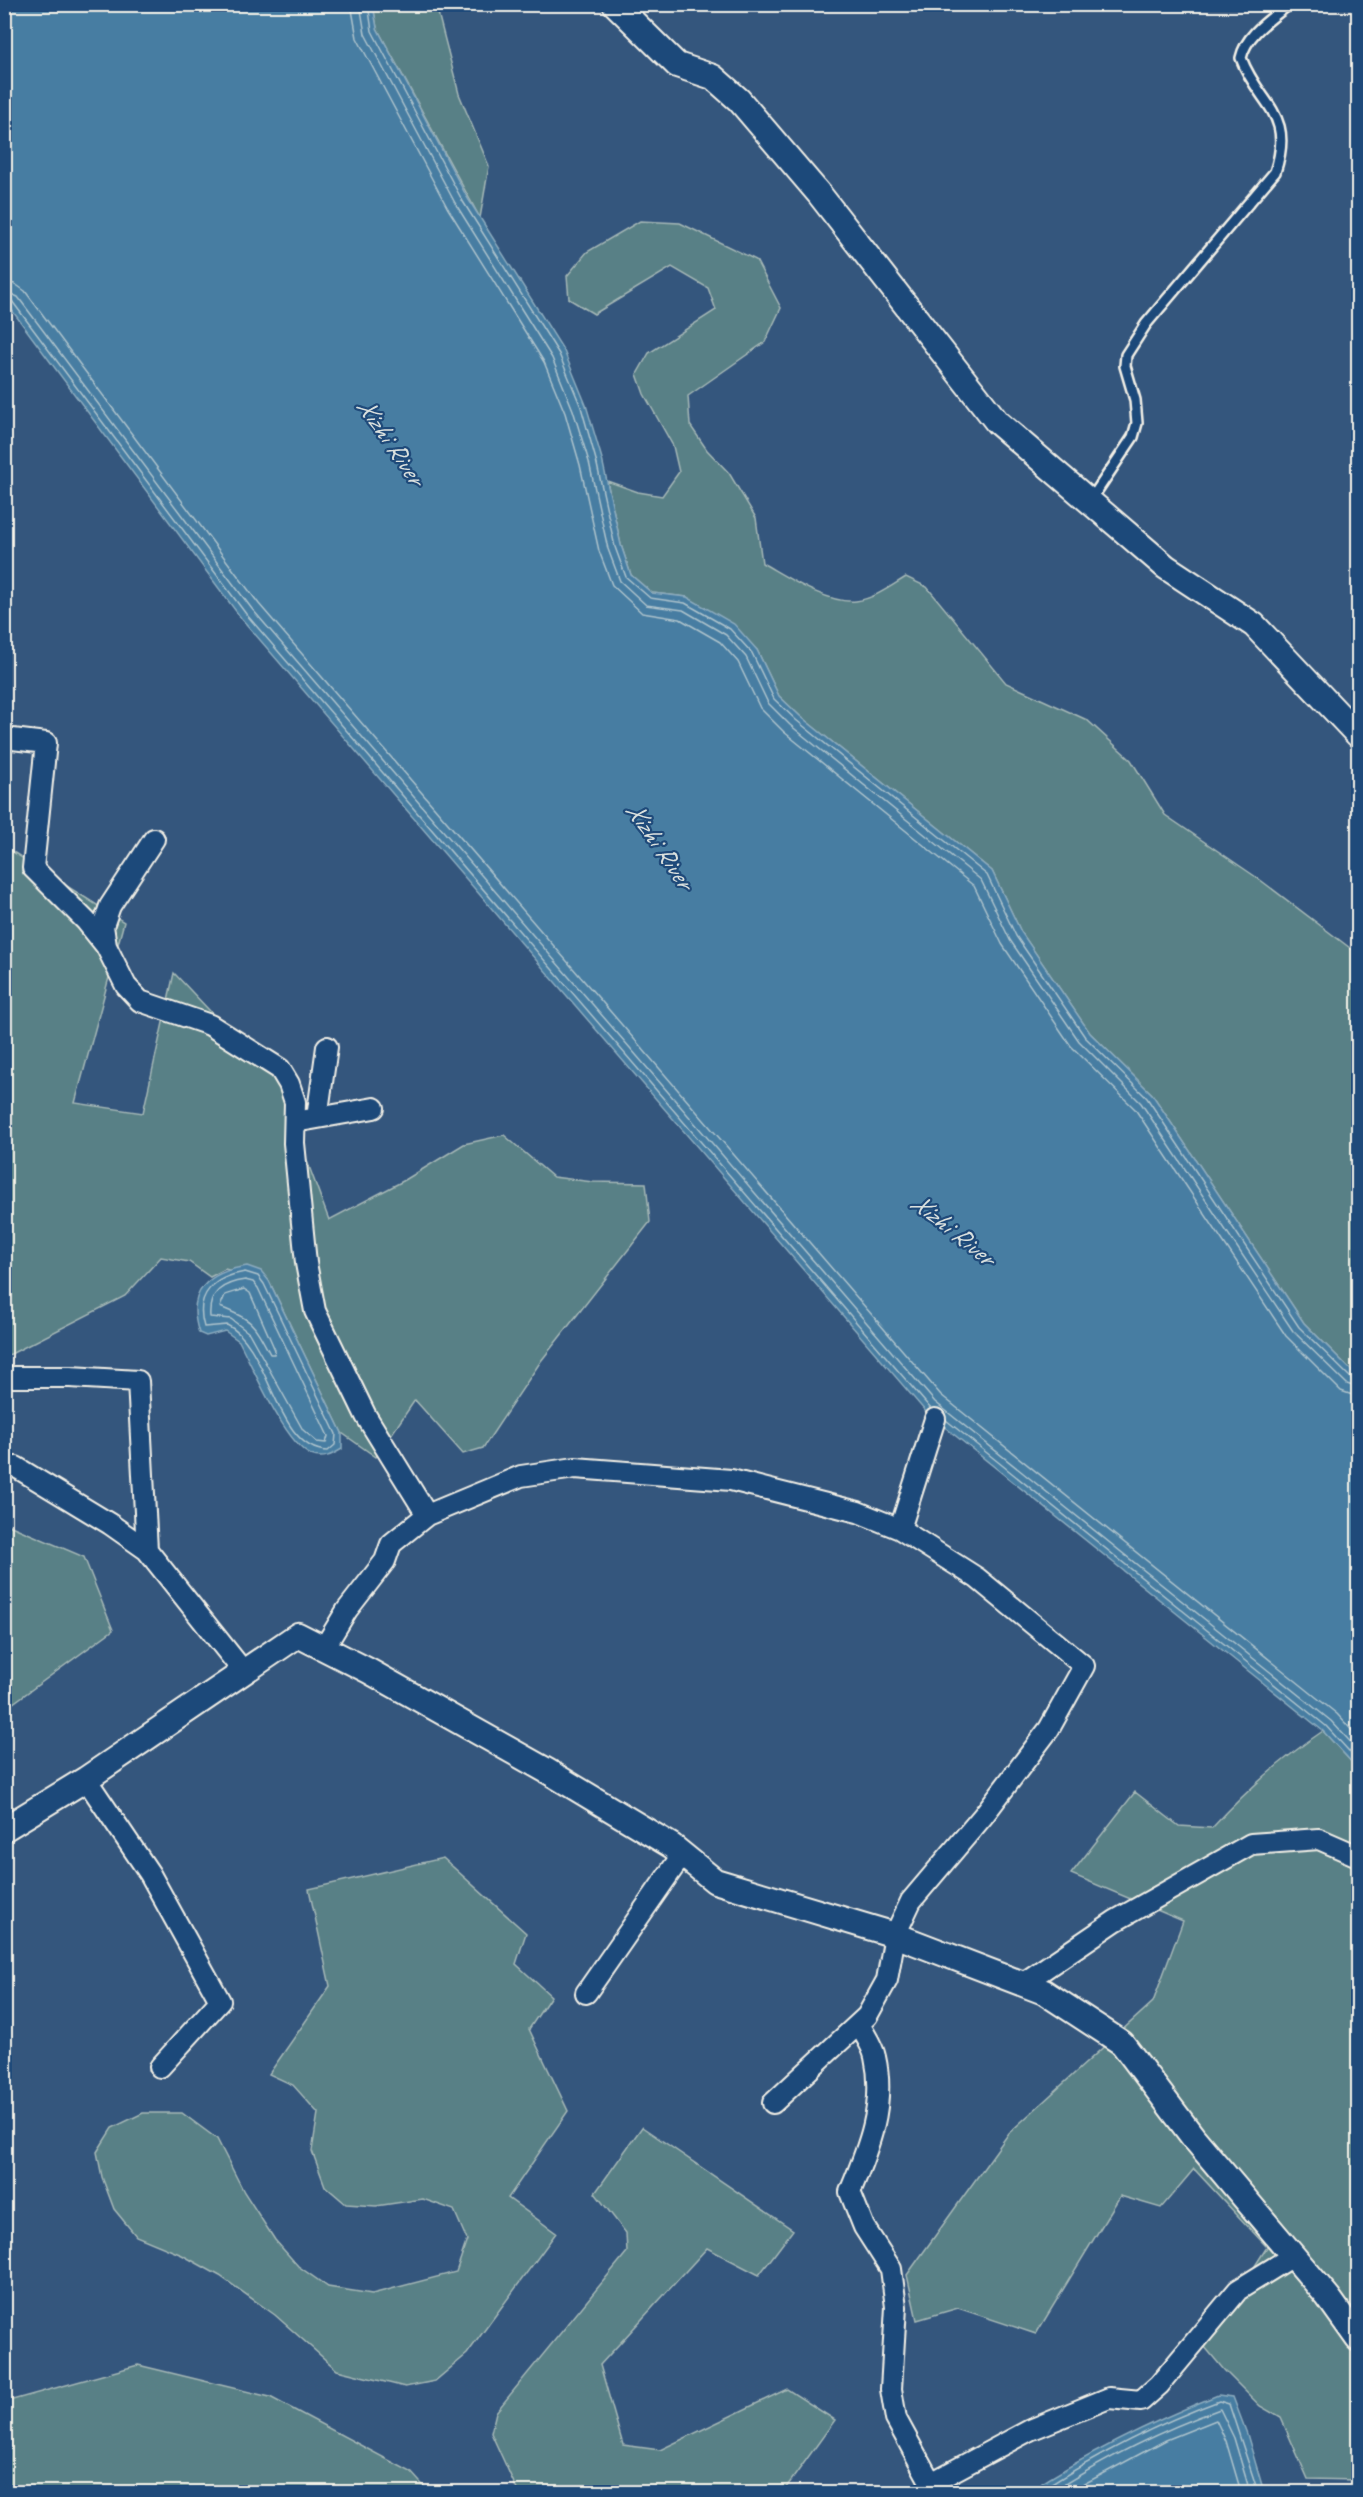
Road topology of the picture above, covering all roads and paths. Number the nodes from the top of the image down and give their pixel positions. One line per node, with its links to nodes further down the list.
1 (615, 4): 3 (street)
2 (1289, 4): 3 (lane)
3 (1090, 501): 4 (street)
4 (1359, 735)
5 (4, 738): 7 (street)
6 (154, 839): 7 (street)
7 (106, 946): 11 (street)
8 (327, 1047): 10 (street)
9 (374, 1108): 10 (street)
10 (317, 1118): 11 (street)
11 (295, 1122): 15 (street)
12 (12, 1377): 17 (street)
13 (935, 1419): 16 (street)
14 (16, 1467): 17 (street)
15 (427, 1515): 16 (street); 18 (street)
16 (900, 1529): 24 (street)
17 (147, 1550): 19 (street)
18 (324, 1648): 19 (street); 22 (street)
19 (243, 1671): 20 (street)
20 (86, 1779): 21 (street); 28 (street)
21 (4, 1829)
22 (682, 1855): 24 (street); 26 (street)
23 (1359, 1856): 25 (street)
24 (895, 1935): 25 (street); 27 (street)
25 (1022, 1984): 30 (street)
26 (586, 1993)
27 (859, 2024): 29 (street); 32 (street)
28 (160, 2067)
29 (773, 2103)
30 (1293, 2256): 31 (street); 32 (street)
31 (1359, 2339)
32 (935, 2488)

